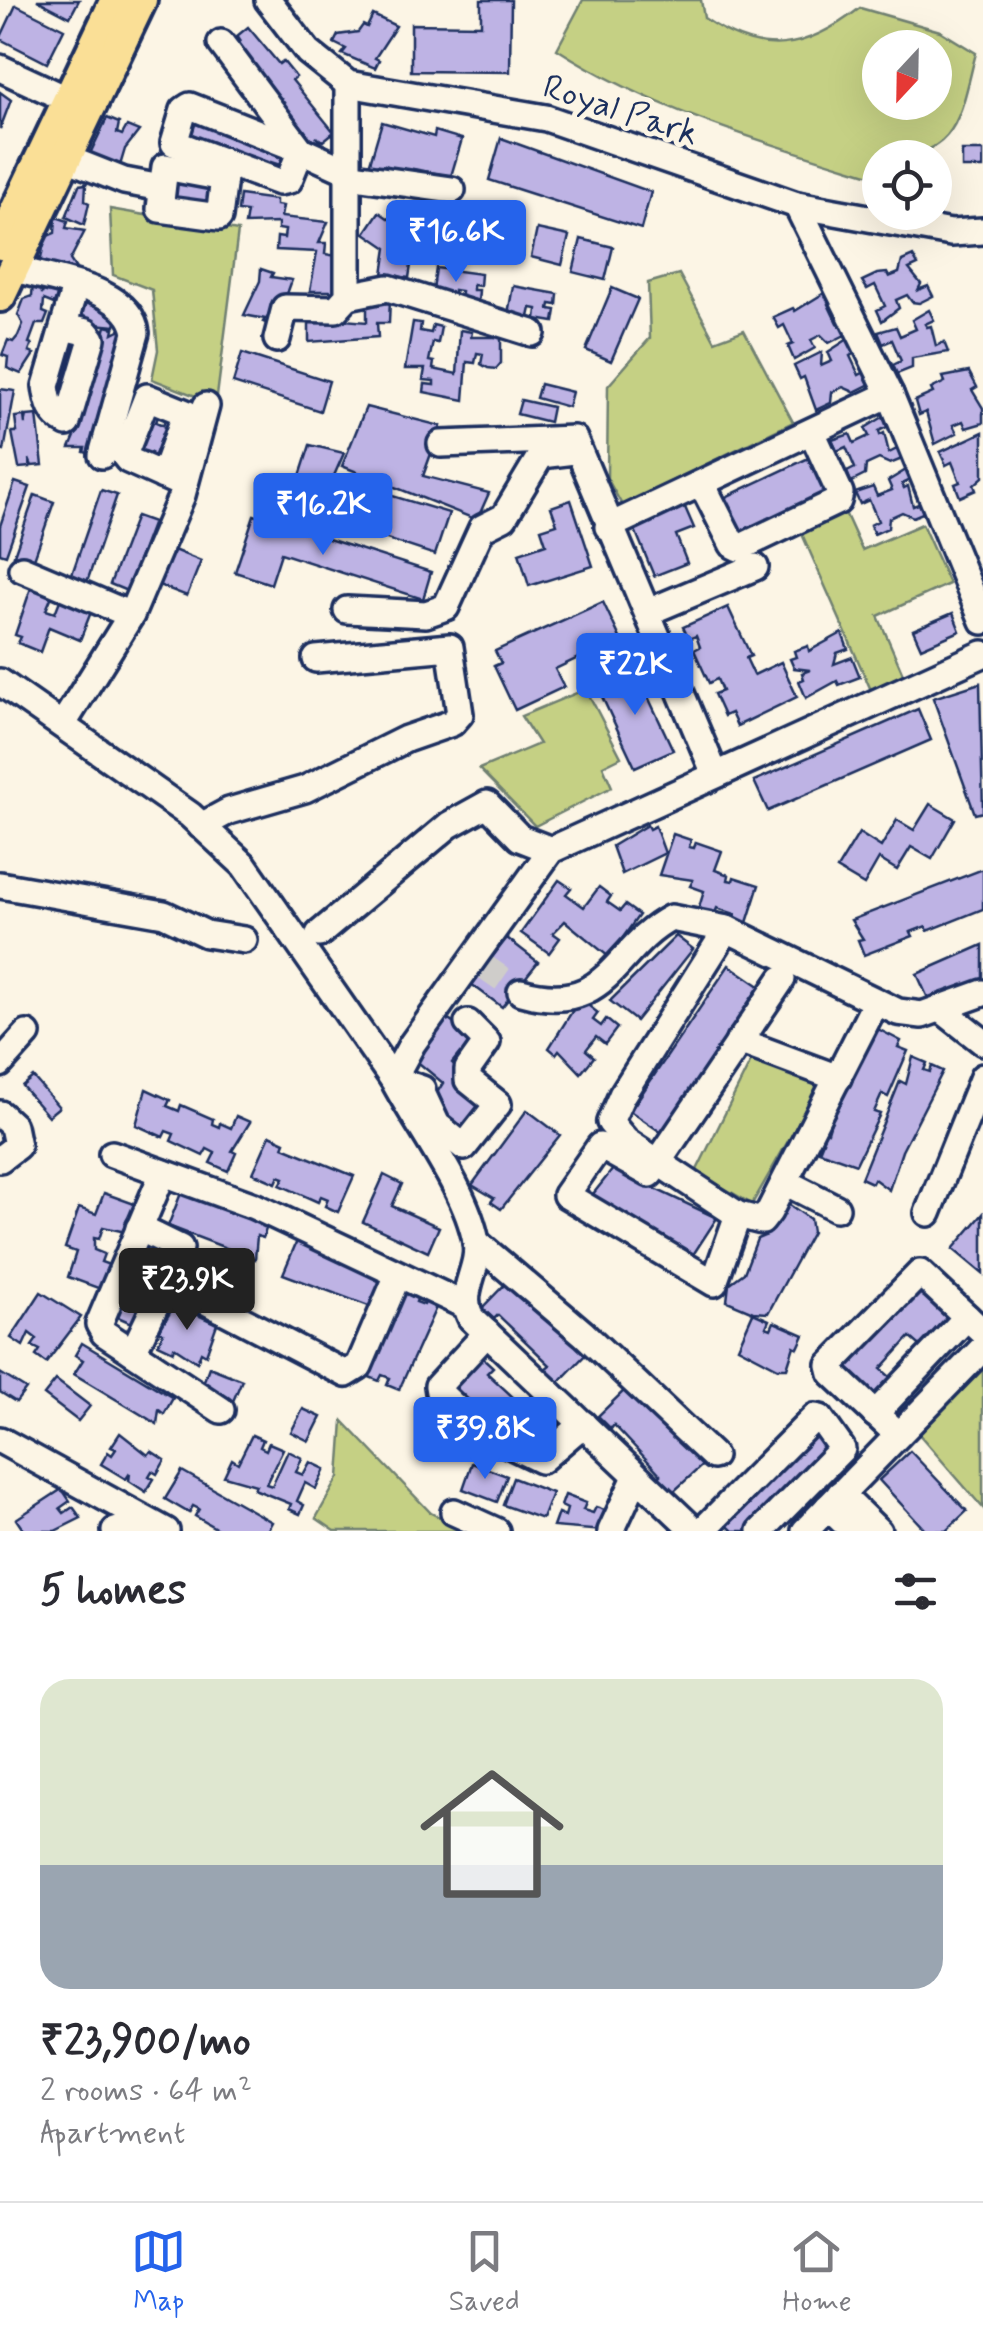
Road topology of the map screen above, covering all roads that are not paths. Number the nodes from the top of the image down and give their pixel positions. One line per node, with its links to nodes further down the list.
1 (116, 0): 7 (main road)
2 (142, 0): 7 (main road)
3 (268, 0): 6 (street, Royal Park)
4 (221, 43): 8 (street)
5 (0, 68): 7 (street)
6 (348, 84): 10 (street); 13 (street, Royal Park)
7 (80, 105): 9 (main road); 15 (main road)
8 (301, 150): 8 (street); 10 (street)
9 (66, 158): 11 (street); 15 (main road)
10 (347, 173): 12 (street); 17 (street)
11 (161, 188)
12 (452, 190)
13 (797, 205): 14 (street, Royal Park); 21 (street)
14 (983, 232)
15 (4, 269): 16 (street)
16 (75, 287): 18 (street); 26 (street)
17 (348, 296): 19 (street); 20 (street)
18 (64, 327)
19 (532, 333)
20 (276, 339)
21 (890, 394): 23 (street); 34 (street)
22 (206, 406): 33 (street)
23 (812, 432): 27 (street); 27 (street)
24 (441, 444): 25 (street)
25 (579, 451): 28 (street); 31 (street)
26 (102, 455)
27 (702, 484): 28 (street)
28 (608, 527): 32 (street)
29 (756, 567): 32 (street)
30 (22, 568): 33 (street)
31 (347, 610)
32 (648, 612): 39 (street)
33 (131, 615): 38 (street)
34 (983, 621)
35 (983, 654): 39 (street)
36 (316, 658): 40 (street)
37 (0, 682): 38 (street)
38 (63, 724): 40 (street)
39 (716, 774): 41 (street)
40 (202, 826): 54 (street)
41 (551, 850): 44 (street); 56 (street)
42 (0, 885): 45 (street)
43 (728, 929): 47 (street); 49 (street); 64 (street)
44 (319, 934)
45 (244, 940)
46 (782, 980): 53 (street)
47 (520, 992)
48 (983, 993): 50 (street)
49 (876, 1002): 50 (street); 59 (street)
50 (941, 1009): 55 (street)
51 (468, 1023): 60 (street)
52 (27, 1034): 57 (street)
53 (739, 1041): 59 (street); 64 (street)
54 (367, 1042): 56 (street); 60 (street)
55 (983, 1042)
56 (412, 1044): 60 (street)
57 (0, 1064)
58 (983, 1076): 68 (street)
59 (838, 1078): 66 (street)
60 (393, 1080): 71 (street)
61 (0, 1114): 63 (street)
62 (112, 1154): 65 (street)
63 (0, 1159)
64 (658, 1162): 69 (street); 69 (street)
65 (163, 1172): 70 (street); 72 (street)
66 (785, 1182): 67 (street); 69 (street)
67 (836, 1208)
68 (928, 1213)
69 (738, 1215)
70 (139, 1228): 73 (street); 78 (street)
71 (476, 1242): 74 (street); 85 (street)
72 (398, 1275): 73 (street); 74 (street)
73 (167, 1281): 78 (street)
74 (464, 1305): 76 (street)
75 (975, 1324): 80 (street); 80 (street)
76 (487, 1333): 81 (street); 81 (street)
77 (983, 1348): 82 (street)
78 (132, 1352): 79 (street)
79 (221, 1410)
80 (875, 1414): 82 (street)
81 (583, 1424): 87 (street)
82 (898, 1435): 86 (street)
83 (0, 1440): 93 (street)
84 (838, 1453): 86 (street); 90 (street); 96 (street)
85 (713, 1456)
86 (860, 1474): 88 (street)
87 (636, 1476): 90 (street); 95 (street)
88 (834, 1501): 97 (street); 98 (street); 99 (street)
89 (454, 1512): 94 (street)
90 (710, 1528)
91 (115, 1531): 92 (street)
92 (140, 1531)
93 (166, 1531)
94 (496, 1531)
95 (611, 1531)
96 (760, 1531)
97 (805, 1531)
98 (853, 1531)
99 (878, 1531)

